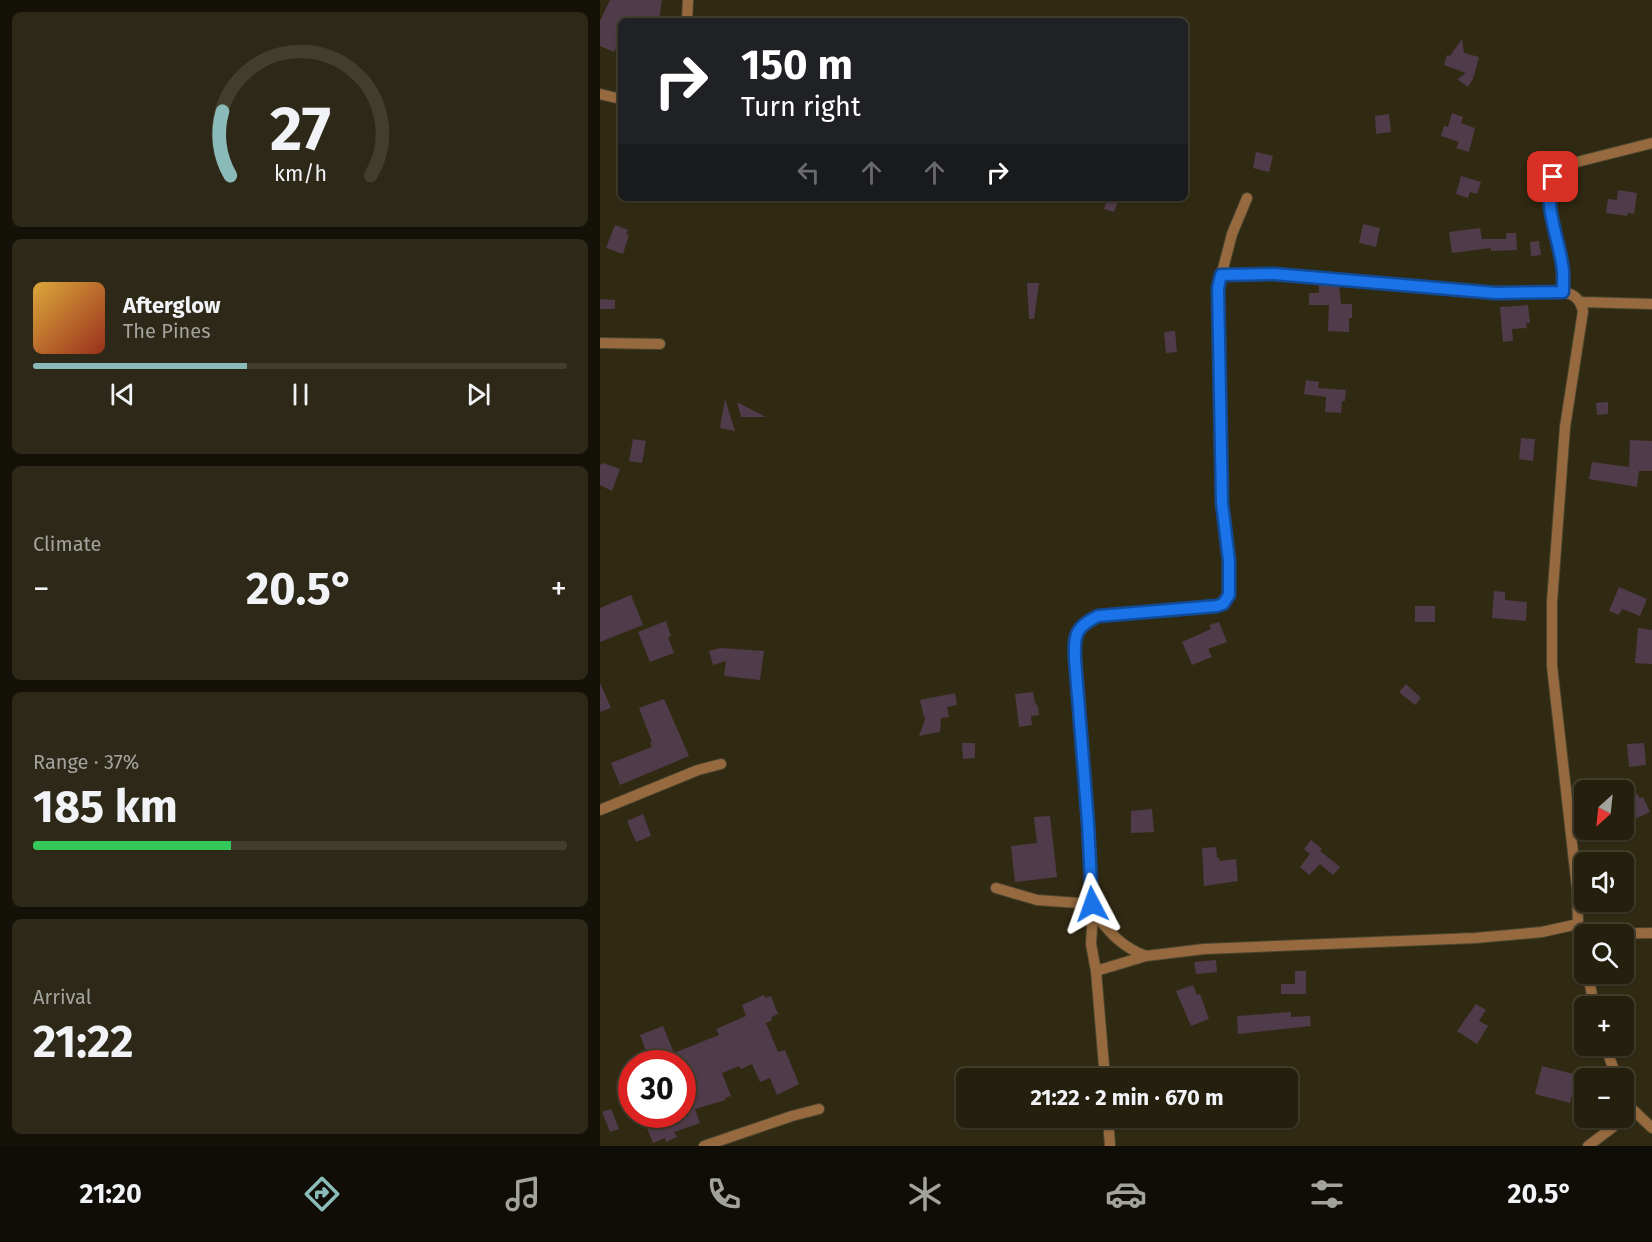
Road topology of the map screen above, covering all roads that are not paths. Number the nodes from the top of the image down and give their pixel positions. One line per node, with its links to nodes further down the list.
1 (688, 0): 2 (street)
2 (687, 18)
3 (600, 94): 4 (street)
4 (618, 98)
5 (1652, 143): 8 (street)
6 (1247, 198): 7 (street)
7 (1221, 275): 8 (street); 16 (street)
8 (1563, 292): 9 (street)
9 (1581, 302): 10 (street); 17 (street)
10 (1652, 304)
11 (600, 343): 12 (street)
12 (660, 344)
13 (721, 764): 14 (street)
14 (600, 810)
15 (996, 888): 16 (street)
16 (1093, 907): 21 (street); 22 (street)
17 (1579, 924)
18 (1574, 929): 21 (street)
19 (1634, 932): 20 (street)
20 (1652, 933)
21 (1146, 956): 22 (street)
22 (1096, 971): 23 (street)
23 (1104, 1068)
24 (819, 1109): 29 (street)
25 (1634, 1111): 28 (street)
26 (1109, 1128): 30 (street)
27 (1612, 1128): 31 (street)
28 (1652, 1128)
29 (704, 1146)
30 (1110, 1146)
31 (1588, 1146)

